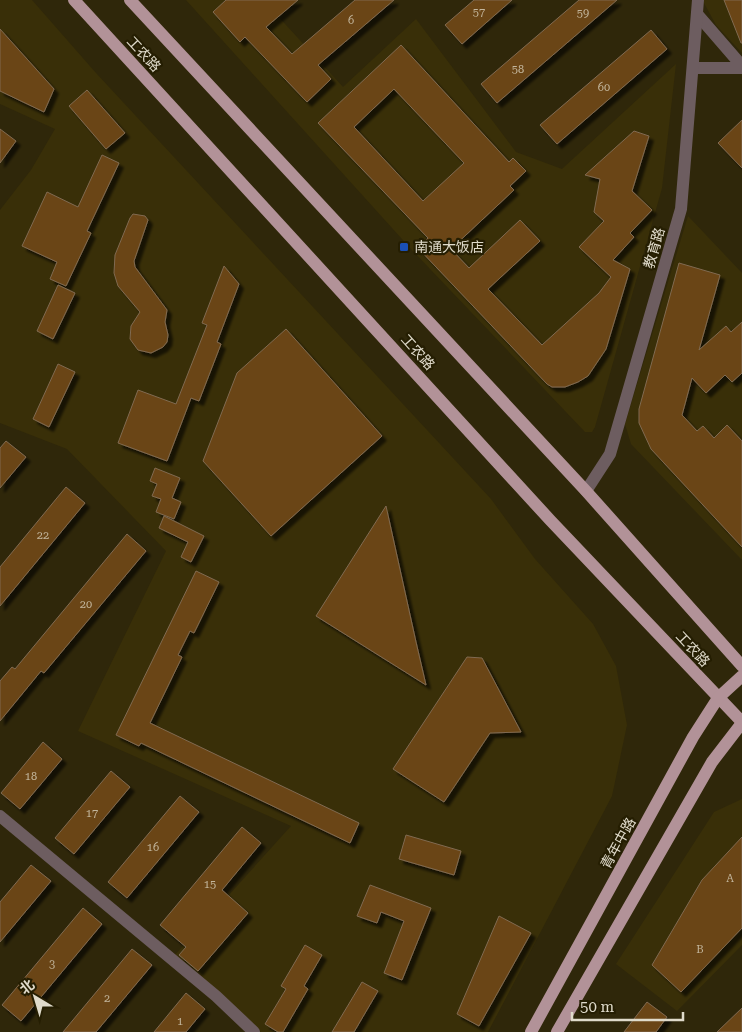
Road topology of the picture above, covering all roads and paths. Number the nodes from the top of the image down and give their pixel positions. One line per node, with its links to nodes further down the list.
1 (74, 0): 10 (main road, 工农路)
2 (130, 0): 7 (main road, 工农路)
3 (698, 0): 4 (street, 教育路)
4 (697, 14): 5 (street); 6 (street, 教育路)
5 (742, 67): 6 (street)
6 (693, 68): 7 (street, 教育路)
7 (586, 491): 8 (main road, 工农路)
8 (742, 666)
9 (742, 676): 10 (main road, 青年中路)
10 (718, 698): 11 (main road, 工农路); 14 (main road, 青年中路)
11 (742, 723): 15 (main road)
12 (0, 816): 13 (street)
13 (254, 1032)
14 (531, 1032)
15 (557, 1032)

